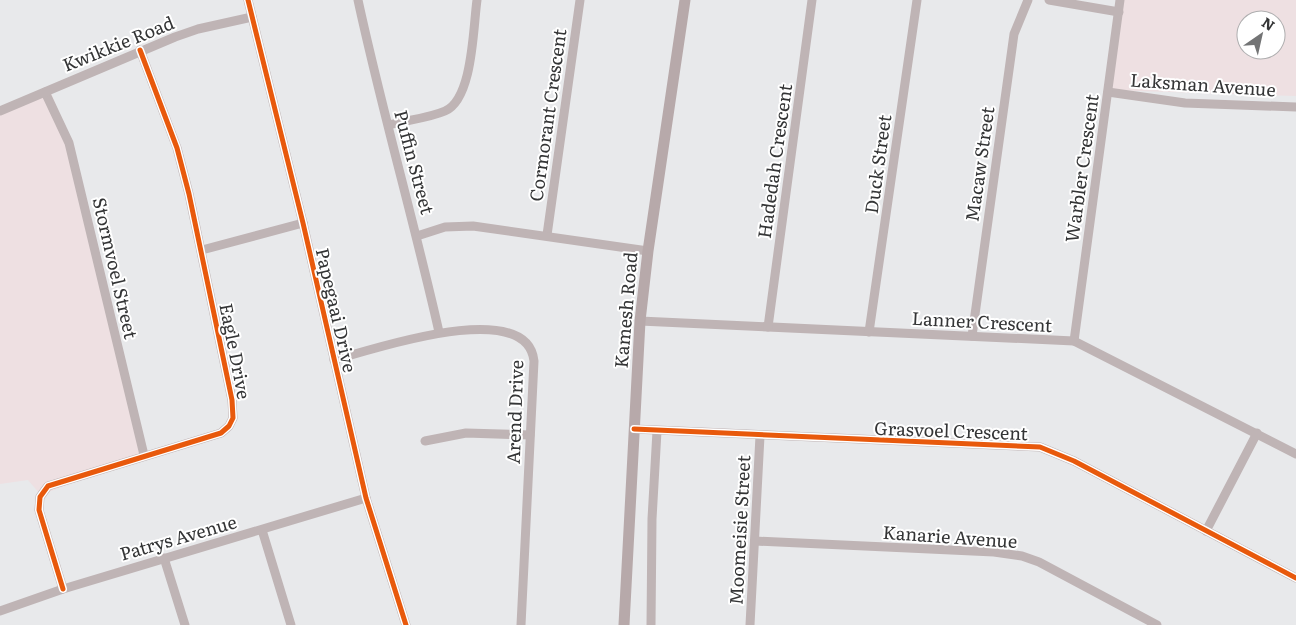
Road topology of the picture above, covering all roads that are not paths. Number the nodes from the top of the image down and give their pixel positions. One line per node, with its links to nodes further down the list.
1 (248, 0): 12 (street, Papegaai Drive)
2 (358, 0): 18 (street, Puffin Street)
3 (477, 0): 18 (street)
4 (580, 0): 20 (street, Cormorant Crescent)
5 (685, 0): 23 (street, Kamesh Road)
6 (812, 0): 25 (street, Hadedah Crescent)
7 (917, 0): 27 (street, Duck Street)
8 (1028, 0): 28 (street, Macaw Street)
9 (1049, 0): 11 (street)
10 (1120, 0): 11 (street, Warbler Crescent)
11 (1119, 12): 15 (street, Warbler Crescent)
12 (252, 16): 13 (street, Kwikkie Road); 19 (street, Papegaai Drive)
13 (140, 50): 14 (street, Kwikkie Road); 22 (street, Eagle Drive)
14 (45, 92): 17 (street, Kwikkie Road); 38 (street, Stormvoel Street)
15 (1108, 92): 16 (street, Laksman Avenue); 29 (street, Warbler Crescent)
16 (1296, 107)
17 (0, 110)
18 (389, 125): 21 (street, Puffin Street)
19 (303, 222): 22 (street); 30 (street, Papegaai Drive)
20 (547, 235): 21 (street); 23 (street)
21 (418, 236): 26 (street, Puffin Street)
22 (202, 250): 38 (street, Eagle Drive)
23 (648, 251): 24 (street, Kamesh Road)
24 (640, 321): 25 (street, Lanner Crescent); 31 (street, Kamesh Road)
25 (768, 327): 27 (street, Lanner Crescent)
26 (439, 332): 30 (street, Arend Drive); 34 (street, Arend Drive)
27 (869, 332): 28 (street, Lanner Crescent)
28 (972, 336): 29 (street, Lanner Crescent)
29 (1074, 341): 33 (street, Lanner Crescent)
30 (334, 360): 39 (street, Papegaai Drive)
31 (634, 429): 32 (street, Grasvoel Crescent); 51 (street, Kamesh Road)
32 (657, 431): 35 (street, Grasvoel Crescent); 52 (street)
33 (1257, 434): 37 (street, Lanner Crescent); 41 (street)
34 (530, 435): 36 (street); 50 (street, Arend Drive)
35 (760, 436): 41 (street, Grasvoel Crescent); 42 (street, Moomeisie Street)
36 (425, 441)
37 (1296, 454)
38 (144, 455): 45 (street, Eagle Drive)
39 (366, 498): 40 (street, Patrys Avenue); 49 (street, Papegaai Drive)
40 (262, 530): 43 (street, Patrys Avenue); 48 (street)
41 (1206, 531): 44 (street, Grasvoel Crescent)
42 (755, 541): 53 (street, Moomeisie Street); 54 (street, Kanarie Avenue)
43 (164, 558): 45 (street, Patrys Avenue); 47 (street)
44 (1296, 578)
45 (63, 589): 46 (street, Patrys Avenue)
46 (0, 611)
47 (186, 625)
48 (291, 625)
49 (406, 625)
50 (521, 625)
51 (624, 625)
52 (651, 625)
53 (750, 625)
54 (1157, 625)

